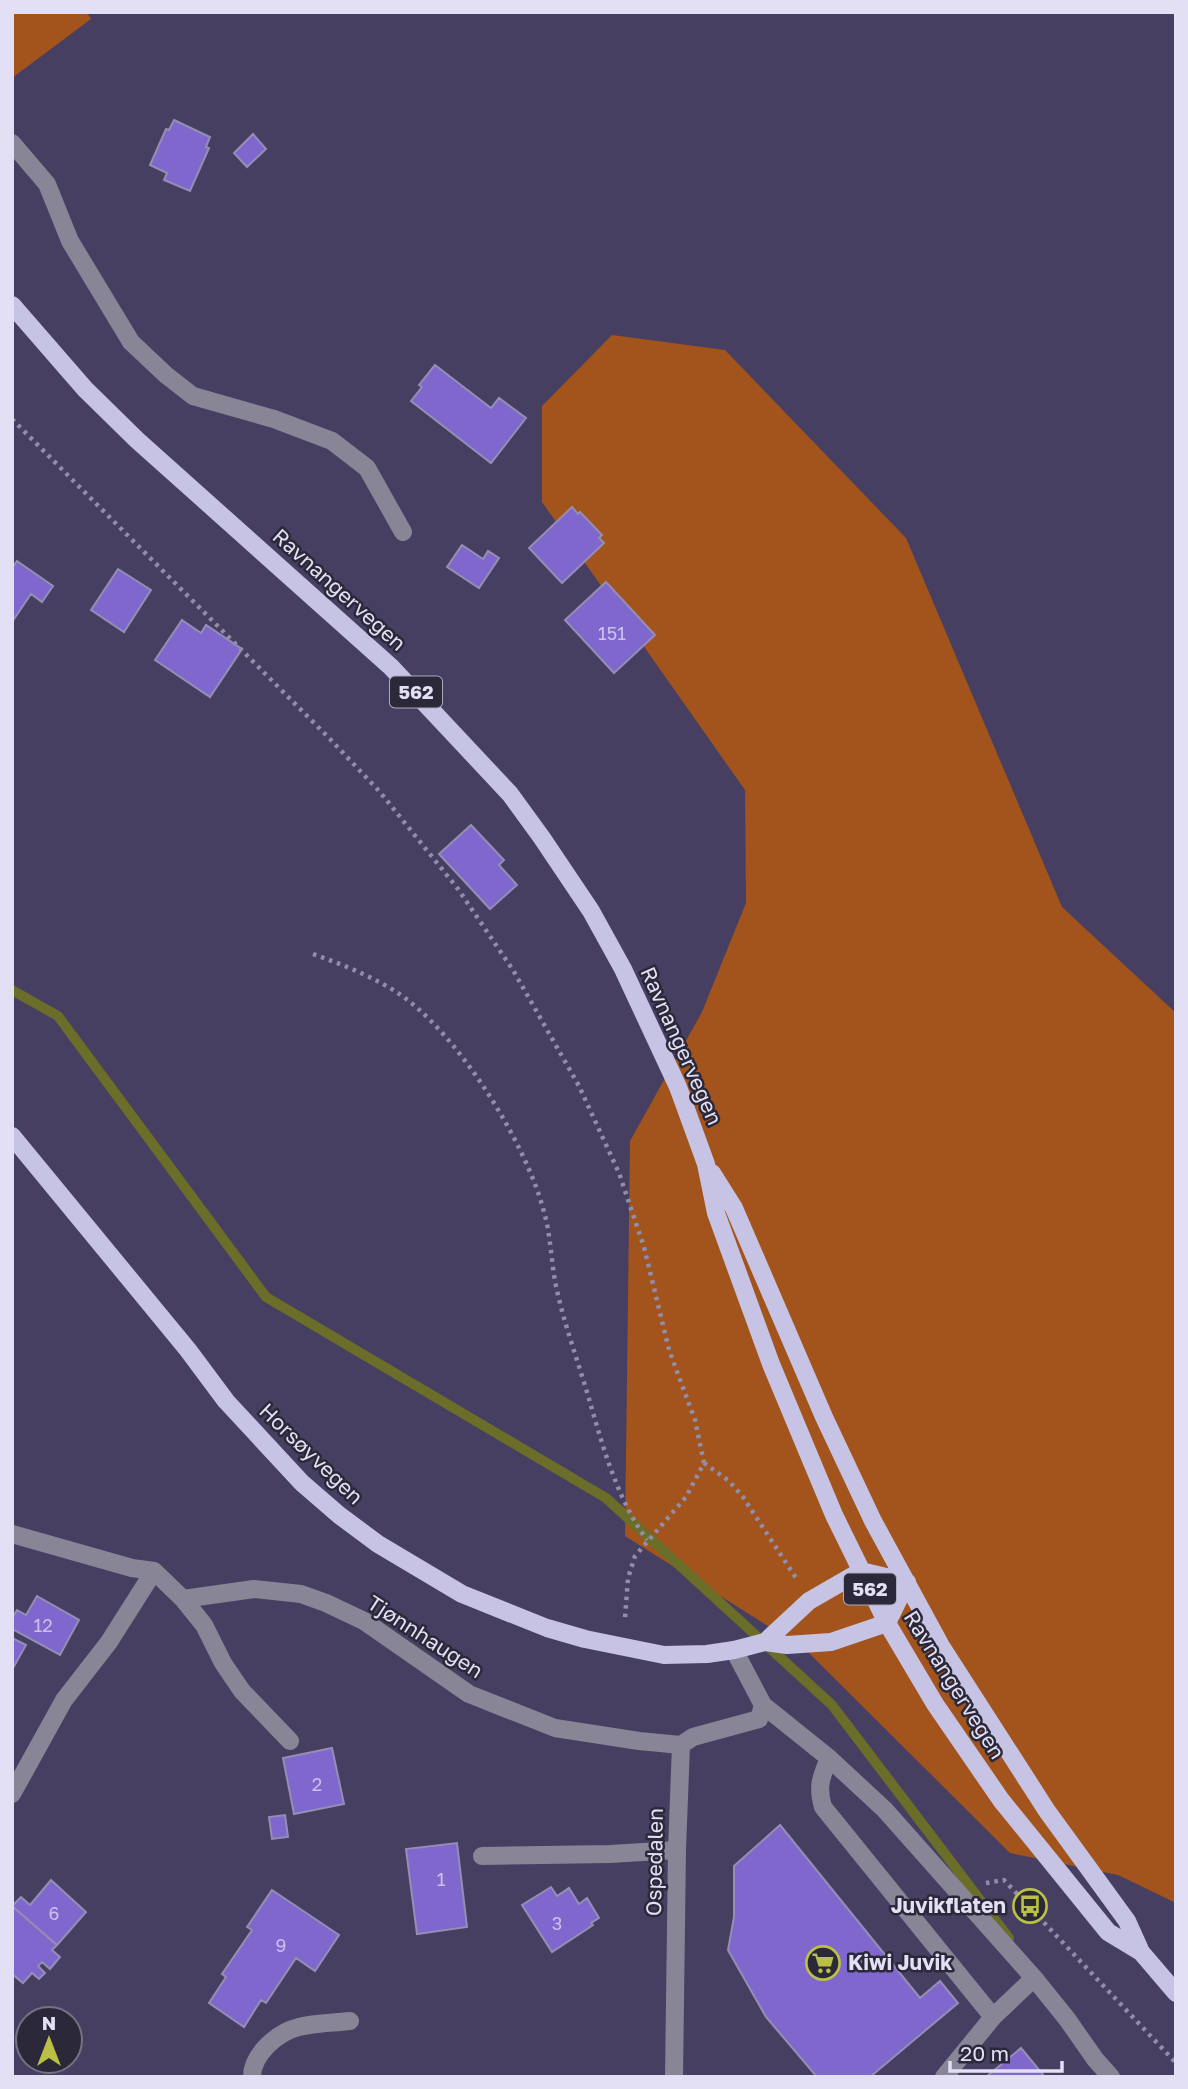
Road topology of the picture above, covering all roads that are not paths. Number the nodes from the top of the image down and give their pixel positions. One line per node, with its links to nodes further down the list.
1 (12, 143): 3 (street)
2 (12, 305): 5 (main road, Ravnangervegen / 562)
3 (403, 532)
4 (12, 1136): 13 (main road, Horsøyvegen)
5 (706, 1164): 8 (main road, Ravnangervegen / 562); 9 (main road, Ravnangervegen / 562)
6 (12, 1534): 7 (street)
7 (154, 1571): 10 (street); 18 (street)
8 (861, 1571): 9 (main road); 11 (main road, Ravnangervegen / 562); 12 (main road, Horsøyvegen)
9 (907, 1582): 11 (main road); 21 (main road, Ravnangervegen / 562)
10 (183, 1599): 15 (street); 16 (street, Tjønnhaugen)
11 (887, 1623): 12 (main road, Horsøyvegen); 21 (main road, Ravnangervegen / 562)
12 (765, 1642): 13 (main road, Horsøyvegen)
13 (734, 1650): 14 (street)
14 (763, 1705): 16 (street); 17 (street)
15 (290, 1741)
16 (681, 1745): 19 (street, Ospedalen)
17 (830, 1758): 22 (street); 24 (street)
18 (12, 1794)
19 (677, 1850): 20 (street); 27 (street, Ospedalen)
20 (482, 1856)
21 (1141, 1952): 23 (main road, Ravnangervegen / 562)
22 (1034, 1978): 24 (street); 29 (street)
23 (1176, 1993)
24 (993, 2017): 28 (street)
25 (349, 2021): 26 (street)
26 (252, 2077)
27 (674, 2077)
28 (944, 2077)
29 (1111, 2077)

